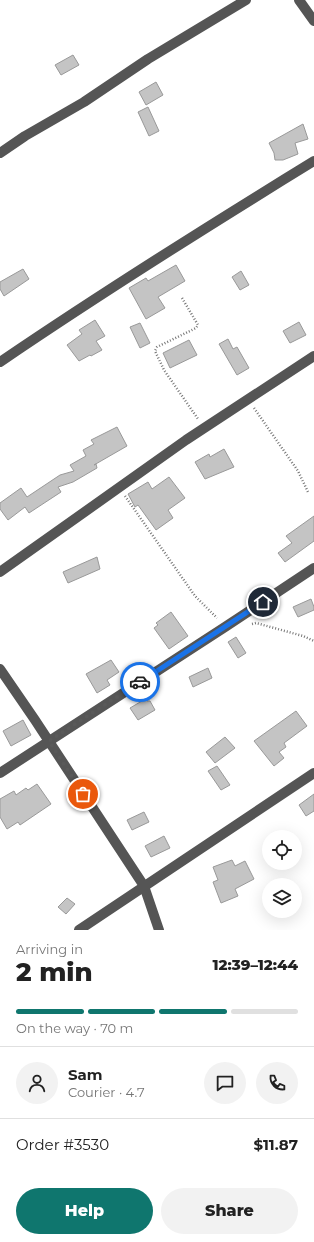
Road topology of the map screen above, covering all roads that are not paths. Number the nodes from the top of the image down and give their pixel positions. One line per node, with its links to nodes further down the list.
1 (246, 0): 4 (street)
2 (300, 0): 3 (street)
3 (314, 21)
4 (0, 153)
5 (314, 161): 7 (street)
6 (314, 356): 9 (street)
7 (0, 362)
8 (0, 562): 9 (street)
9 (11, 565): 11 (street)
10 (314, 568): 13 (street)
11 (0, 572)
12 (0, 669): 13 (street)
13 (49, 741): 15 (street); 16 (street)
14 (314, 773): 16 (street)
15 (0, 774)
16 (144, 886): 17 (street); 18 (street)
17 (79, 930)
18 (159, 930)

